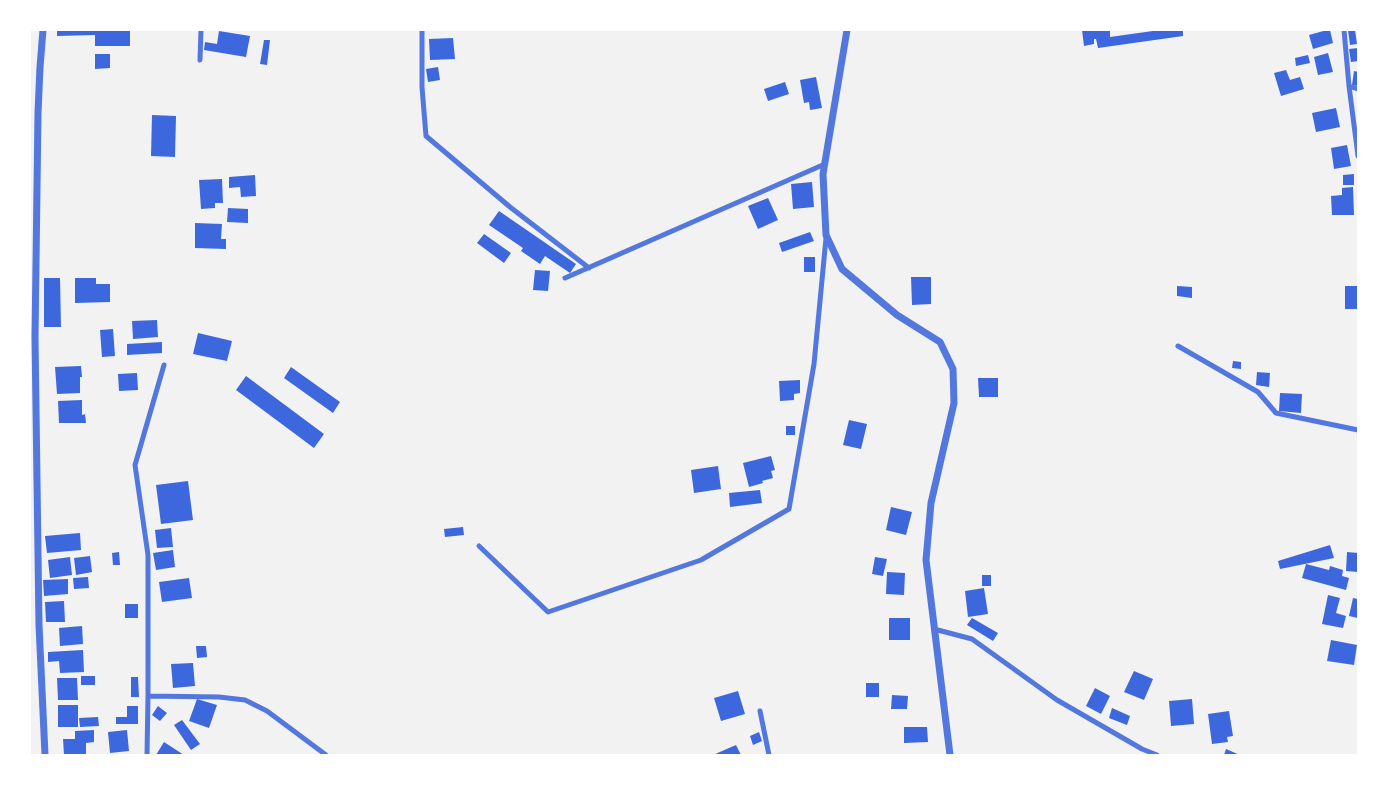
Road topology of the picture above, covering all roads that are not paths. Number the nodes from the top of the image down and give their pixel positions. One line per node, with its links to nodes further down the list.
1 (43, 30): 16 (street)
2 (201, 30): 6 (street)
3 (422, 30): 12 (street)
4 (847, 30): 10 (street)
5 (1344, 30): 7 (street)
6 (200, 60)
7 (1349, 86): 8 (street); 9 (street)
8 (1358, 89)
9 (1358, 156)
10 (825, 164): 11 (street); 12 (street)
11 (826, 234): 18 (street); 19 (street)
12 (589, 268): 13 (street)
13 (565, 278)
14 (1178, 346): 17 (street)
15 (164, 365): 20 (street)
16 (33, 416): 22 (street)
17 (1358, 430)
18 (478, 546)
19 (934, 628): 26 (street); 27 (street)
20 (148, 696): 23 (street); 24 (street)
21 (760, 711): 25 (street)
22 (45, 755)
23 (146, 755)
24 (326, 755)
25 (769, 755)
26 (950, 755)
27 (1157, 755)

